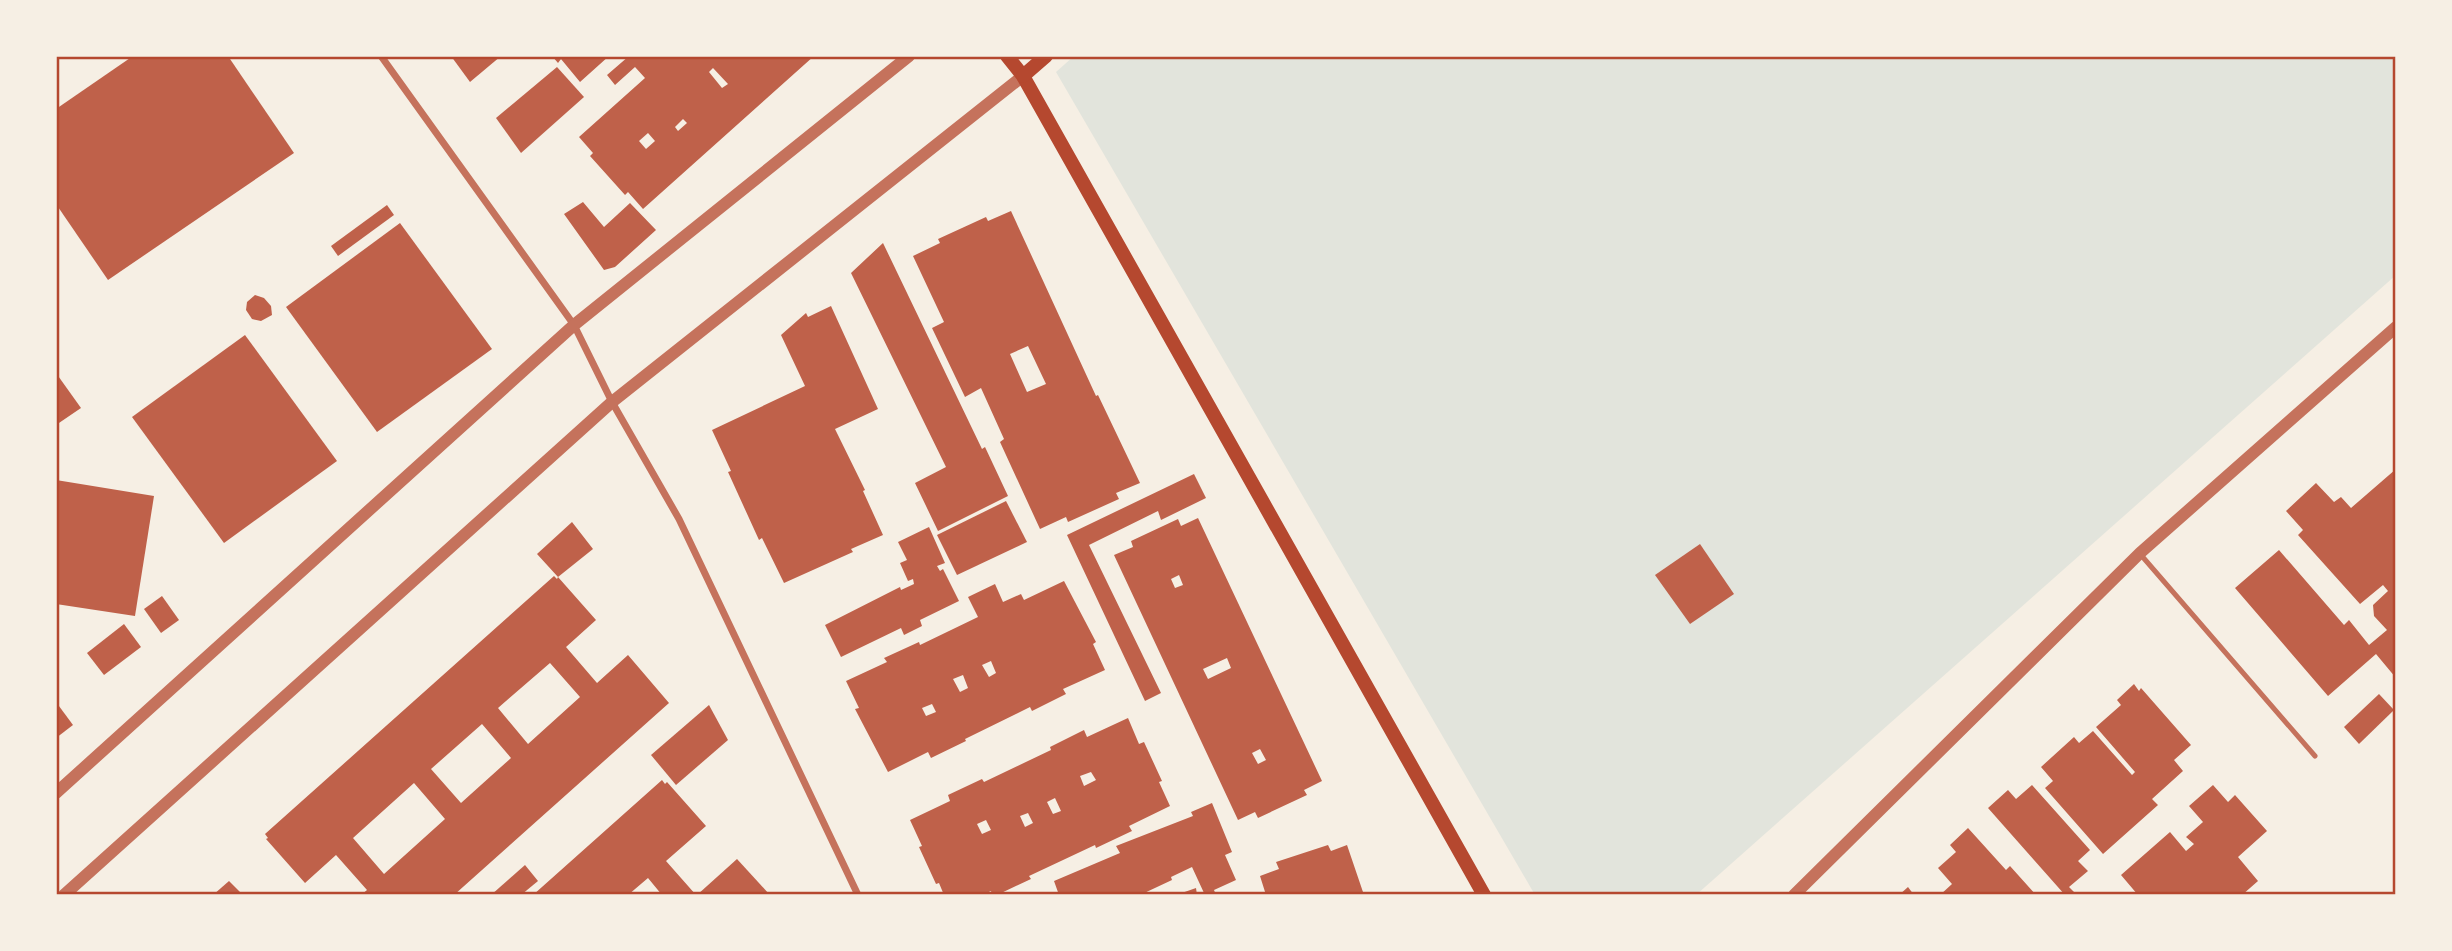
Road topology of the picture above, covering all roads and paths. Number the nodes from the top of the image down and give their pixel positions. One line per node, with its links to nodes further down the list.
1 (381, 56): 6 (street)
2 (909, 56): 6 (street)
3 (1007, 56): 5 (main road)
4 (1046, 56): 5 (main road)
5 (1023, 76): 8 (street); 14 (main road)
6 (574, 325): 8 (street); 11 (street)
7 (2396, 327): 9 (street)
8 (612, 402): 12 (street); 13 (street)
9 (2140, 553): 10 (lane); 15 (street)
10 (2315, 756)
11 (56, 793)
12 (64, 895)
13 (858, 895)
14 (1484, 895)
15 (1794, 895)

